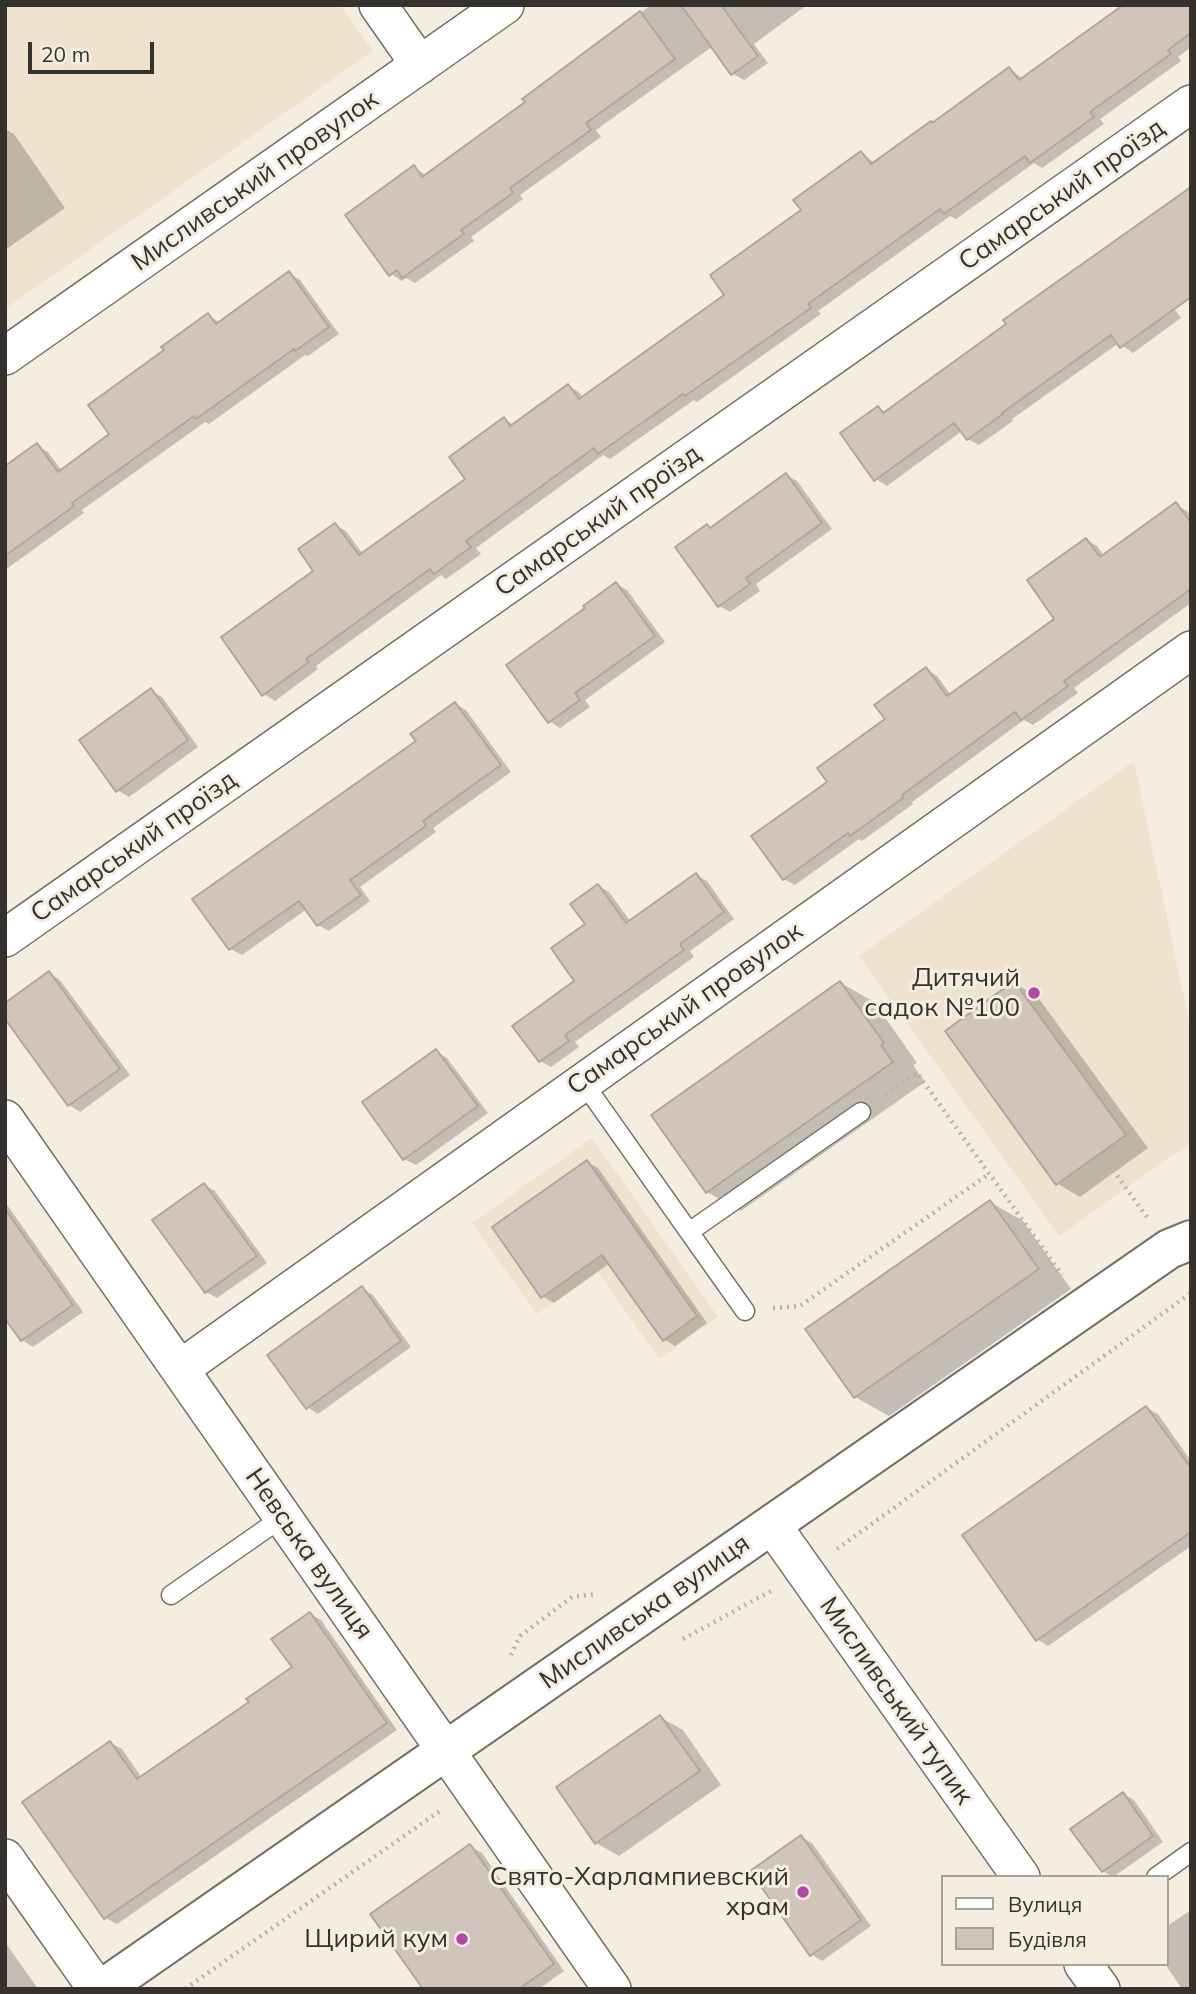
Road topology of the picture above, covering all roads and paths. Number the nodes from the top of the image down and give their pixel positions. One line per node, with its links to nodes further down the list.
1 (378, 5): 3 (street)
2 (505, 5): 3 (street, Мисливський провулок)
3 (420, 65): 5 (street, Мисливський провулок)
4 (1191, 104): 7 (street, Самарський проїзд)
5 (5, 356)
6 (1191, 650): 8 (street, Самарський провулок)
7 (5, 938)
8 (583, 1082): 14 (lane); 19 (street, Самарський провулок)
9 (861, 1112): 12 (path); 14 (lane)
10 (5, 1119): 19 (street, Невська вулиця)
11 (1113, 1170): 13 (path)
12 (989, 1174): 16 (path); 18 (path)
13 (1147, 1218)
14 (689, 1232): 18 (lane)
15 (1191, 1240): 21 (street, Мисливська вулиця)
16 (1062, 1275)
17 (1191, 1293): 22 (path)
18 (745, 1311)
19 (180, 1369): 20 (street, Невська вулиця)
20 (283, 1517): 23 (lane); 25 (street, Невська вулиця)
21 (772, 1525): 22 (street, Мисливський тупик); 25 (street, Мисливська вулиця)
22 (805, 1573): 24 (path); 29 (street, Мисливський тупик)
23 (171, 1595)
24 (674, 1644)
25 (446, 1750): 32 (street, Мисливська вулиця); 34 (street, Невська вулиця)
26 (441, 1810): 33 (path)
27 (1191, 1852): 30 (lane)
28 (5, 1858): 32 (street)
29 (1020, 1875)
30 (1159, 1875)
31 (1084, 1966): 35 (street)
32 (100, 1989)
33 (185, 1989)
34 (612, 1989)
35 (1101, 1989)

